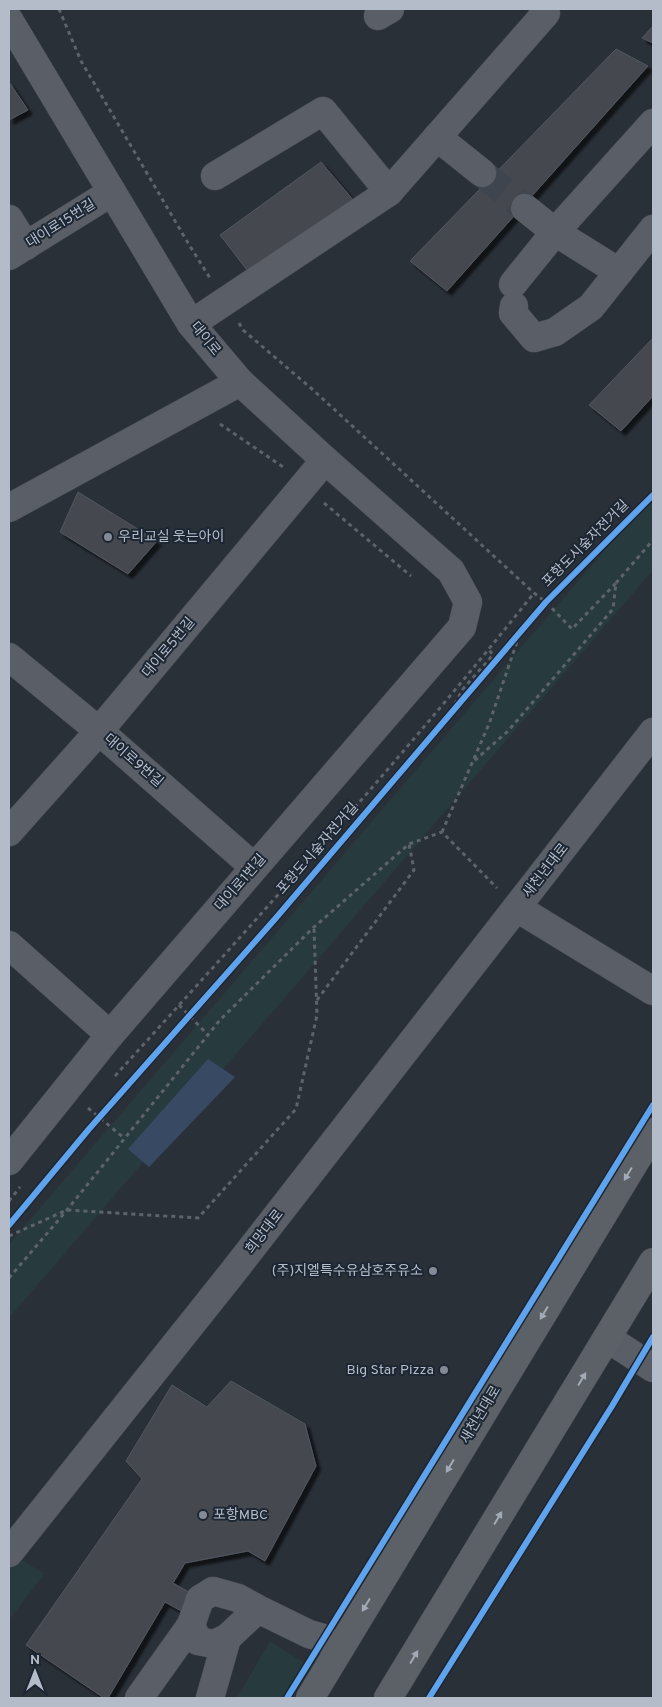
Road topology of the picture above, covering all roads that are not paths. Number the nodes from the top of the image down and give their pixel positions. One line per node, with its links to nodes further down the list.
1 (26, 9): 3 (street)
2 (543, 9): 5 (street)
3 (9, 19): 8 (street, 대이로)
4 (653, 123): 13 (street)
5 (437, 137): 6 (street); 9 (street)
6 (482, 173)
7 (214, 176): 9 (street)
8 (112, 192): 14 (street, 대이로15번길); 16 (street, 대이로)
9 (389, 192): 16 (street)
10 (525, 208): 13 (street)
11 (9, 219): 14 (street)
12 (653, 228): 15 (street)
13 (555, 232): 15 (street); 15 (street)
14 (17, 251)
15 (619, 272)
16 (192, 324): 17 (street, 대이로)
17 (240, 382): 18 (street, 대이로); 19 (street)
18 (325, 460): 20 (street, 대이로); 22 (street, 대이로5번길)
19 (9, 508)
20 (468, 602): 25 (street, 대이로1번길)
21 (9, 657): 22 (street, 대이로9번길)
22 (99, 731): 24 (street, 대이로5번길); 25 (street, 대이로9번길)
23 (653, 732): 26 (street, 새천년대로)
24 (9, 832)
25 (254, 867): 29 (street, 대이로1번길)
26 (517, 908): 28 (street, 새천년대로); 35 (street, 희망대로)
27 (9, 945): 29 (street)
28 (653, 991)
29 (110, 1035): 31 (street, 대이로1번길)
30 (653, 1132): 39 (main road, 새천년대로, one-way to 39)
31 (9, 1161)
32 (653, 1262): 33 (main road)
33 (607, 1338): 34 (street); 43 (main road, one-way to 33)
34 (653, 1368)
35 (9, 1553)
36 (258, 1609): 37 (street); 38 (street); 39 (street)
37 (191, 1625): 38 (street); 40 (street)
38 (227, 1638): 41 (street)
39 (340, 1648): 42 (main road, 새천년대로)
40 (139, 1698)
41 (210, 1698)
42 (310, 1698)
43 (388, 1698)

